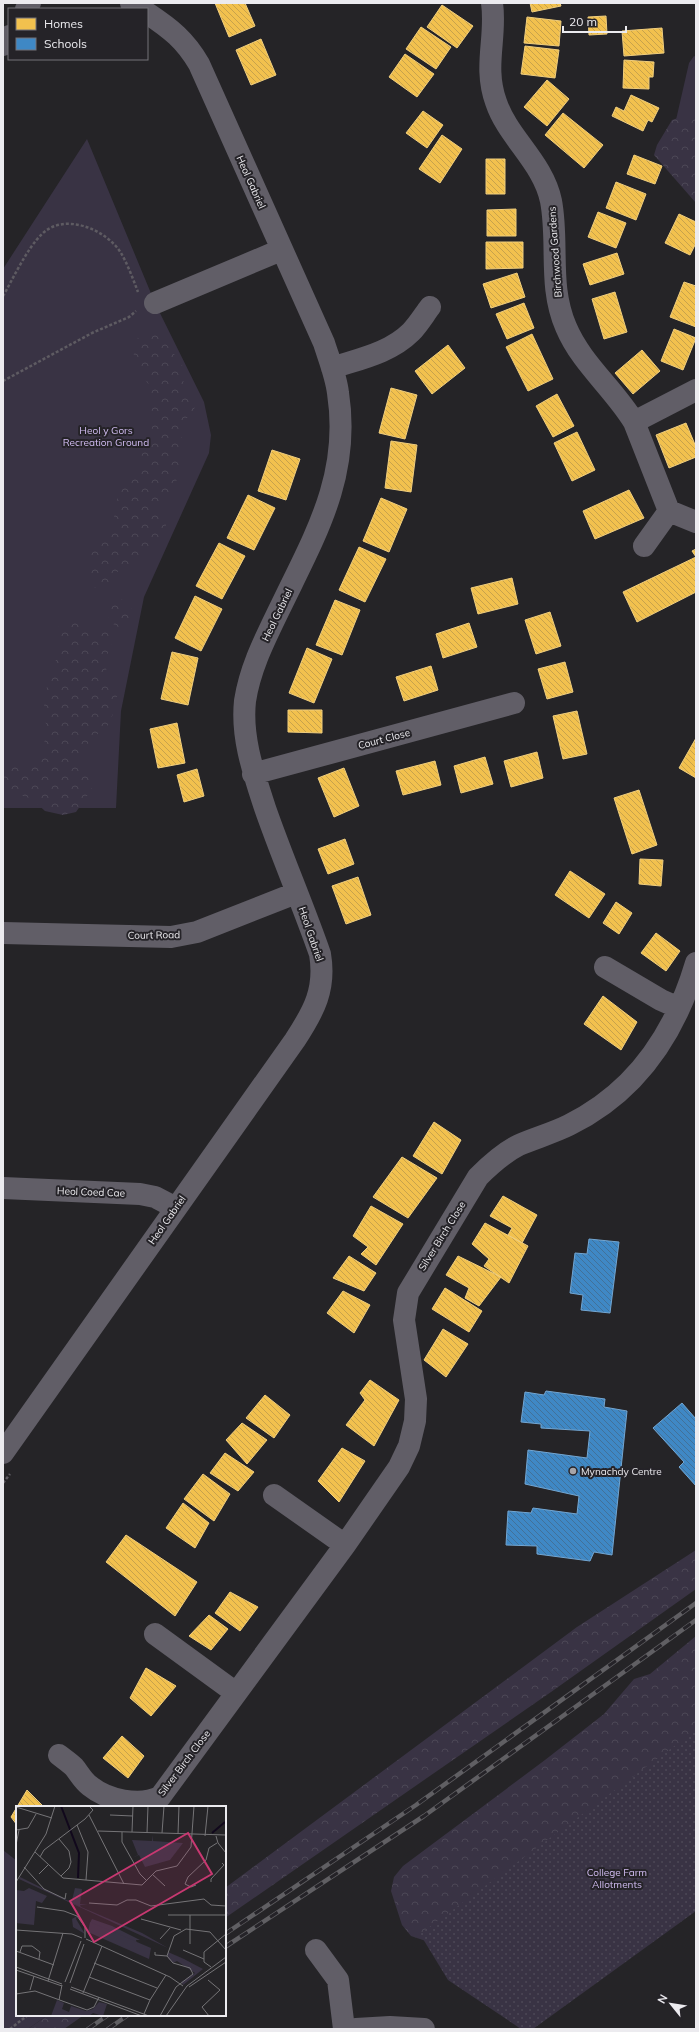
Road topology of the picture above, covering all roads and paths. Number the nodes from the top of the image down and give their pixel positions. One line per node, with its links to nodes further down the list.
1 (492, 3): 10 (street, Birchwood Gardens)
2 (148, 14): 3 (street, Heol Gabriel)
3 (281, 250): 5 (street); 7 (street, Heol Gabriel)
4 (3, 296): 5 (path)
5 (149, 304): 8 (path)
6 (430, 307): 7 (street)
7 (332, 368): 15 (street, Heol Gabriel)
8 (3, 381)
9 (696, 390): 10 (street)
10 (634, 422): 11 (street, Birchwood Gardens)
11 (669, 511): 12 (street); 13 (street)
12 (696, 522)
13 (644, 546)
14 (514, 703): 15 (street, Court Close)
15 (253, 774): 16 (street, Heol Gabriel)
16 (296, 892): 17 (street, Court Road); 22 (street, Heol Gabriel)
17 (3, 933)
18 (696, 963): 20 (street, Silver Birch Close)
19 (605, 967): 20 (street)
20 (679, 1008): 25 (street, Silver Birch Close)
21 (3, 1188): 22 (street, Heol Coed Cae)
22 (176, 1208): 23 (street, Heol Gabriel)
23 (3, 1453)
24 (274, 1495): 25 (street)
25 (345, 1545): 27 (street, Silver Birch Close)
26 (155, 1634): 27 (street)
27 (236, 1693): 29 (street, Silver Birch Close)
28 (60, 1755): 29 (street, Silver Birch Close)
29 (164, 1802)
30 (316, 1950): 33 (street)
31 (27, 2016): 32 (path)
32 (10, 2029)
33 (344, 2029)
34 (356, 2029): 35 (street)
35 (424, 2029)

